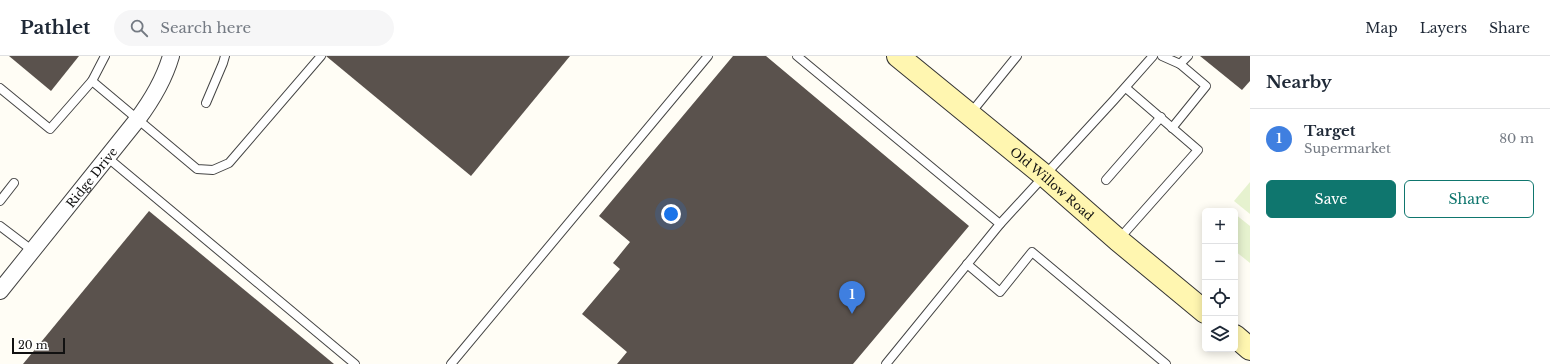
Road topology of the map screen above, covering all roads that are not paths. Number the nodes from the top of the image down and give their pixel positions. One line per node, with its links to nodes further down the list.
1 (105, 56): 13 (lane)
2 (171, 56): 19 (street, Ridge Drive)
3 (225, 56): 16 (lane)
4 (321, 56): 19 (lane)
5 (708, 56): 36 (lane)
6 (797, 56): 26 (lane)
7 (898, 56): 17 (street, Old Willow Road)
8 (1017, 56): 17 (lane)
9 (1152, 56): 15 (lane)
10 (1162, 56): 12 (lane)
11 (1188, 56): 12 (lane)
12 (1180, 64): 20 (lane)
13 (92, 82): 14 (lane); 19 (lane)
14 (0, 88)
15 (1126, 88): 18 (lane); 22 (lane)
16 (206, 102)
17 (970, 114): 22 (street, Old Willow Road)
18 (1161, 117): 20 (lane); 23 (lane)
19 (137, 120): 21 (street, Ridge Drive)
20 (1172, 128): 28 (lane)
21 (108, 158): 29 (street, Ridge Drive); 35 (lane)
22 (1045, 176): 26 (lane); 28 (street, Old Willow Road)
23 (1106, 180)
24 (14, 183): 25 (lane)
25 (0, 201)
26 (1000, 224): 30 (lane)
27 (0, 226): 29 (lane)
28 (1118, 240): 32 (street, Old Willow Road)
29 (33, 252): 31 (street, Ridge Drive)
30 (967, 264): 37 (lane); 38 (lane)
31 (0, 291)
32 (1202, 310)
33 (1238, 339): 34 (street)
34 (1250, 349)
35 (355, 364)
36 (451, 364)
37 (886, 364)
38 (1166, 364)

